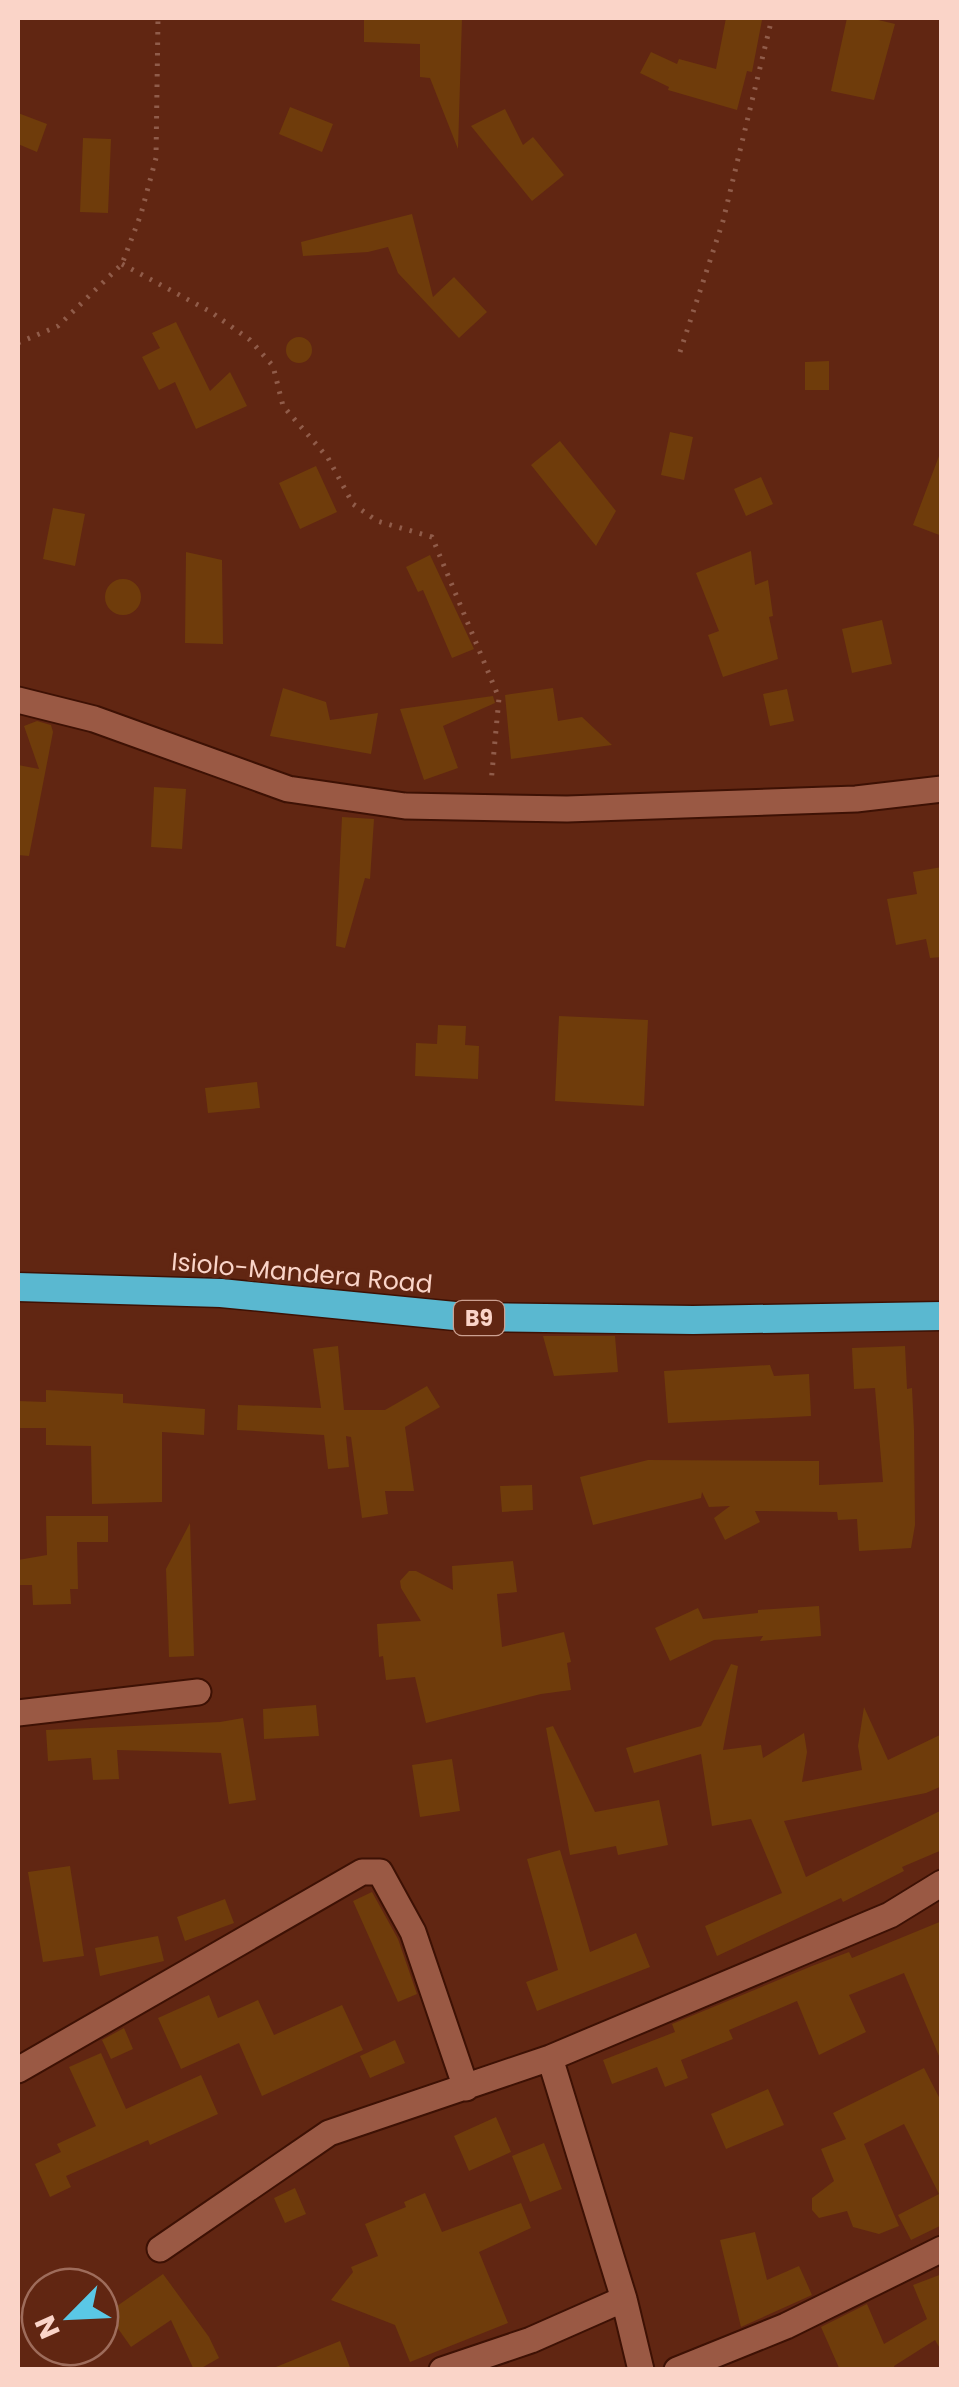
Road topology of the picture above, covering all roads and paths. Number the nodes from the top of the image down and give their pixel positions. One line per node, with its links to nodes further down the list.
1 (158, 18): 3 (path)
2 (772, 18): 5 (path)
3 (122, 264): 4 (path); 10 (path)
4 (18, 343)
5 (680, 352)
6 (18, 687): 8 (street)
7 (18, 700): 8 (street)
8 (47, 705): 10 (street)
9 (942, 789): 10 (street)
10 (484, 806)
11 (18, 1287): 12 (highway, Isiolo-Mandera Road / B9)
12 (942, 1316)
13 (198, 1692): 14 (street)
14 (18, 1713)
15 (942, 1882): 16 (street)
16 (550, 2058): 18 (street); 21 (street)
17 (18, 2070): 18 (street)
18 (466, 2088): 19 (street)
19 (160, 2249)
20 (942, 2249): 24 (street)
21 (624, 2299): 22 (street); 23 (street)
22 (442, 2370)
23 (640, 2370)
24 (677, 2370)

